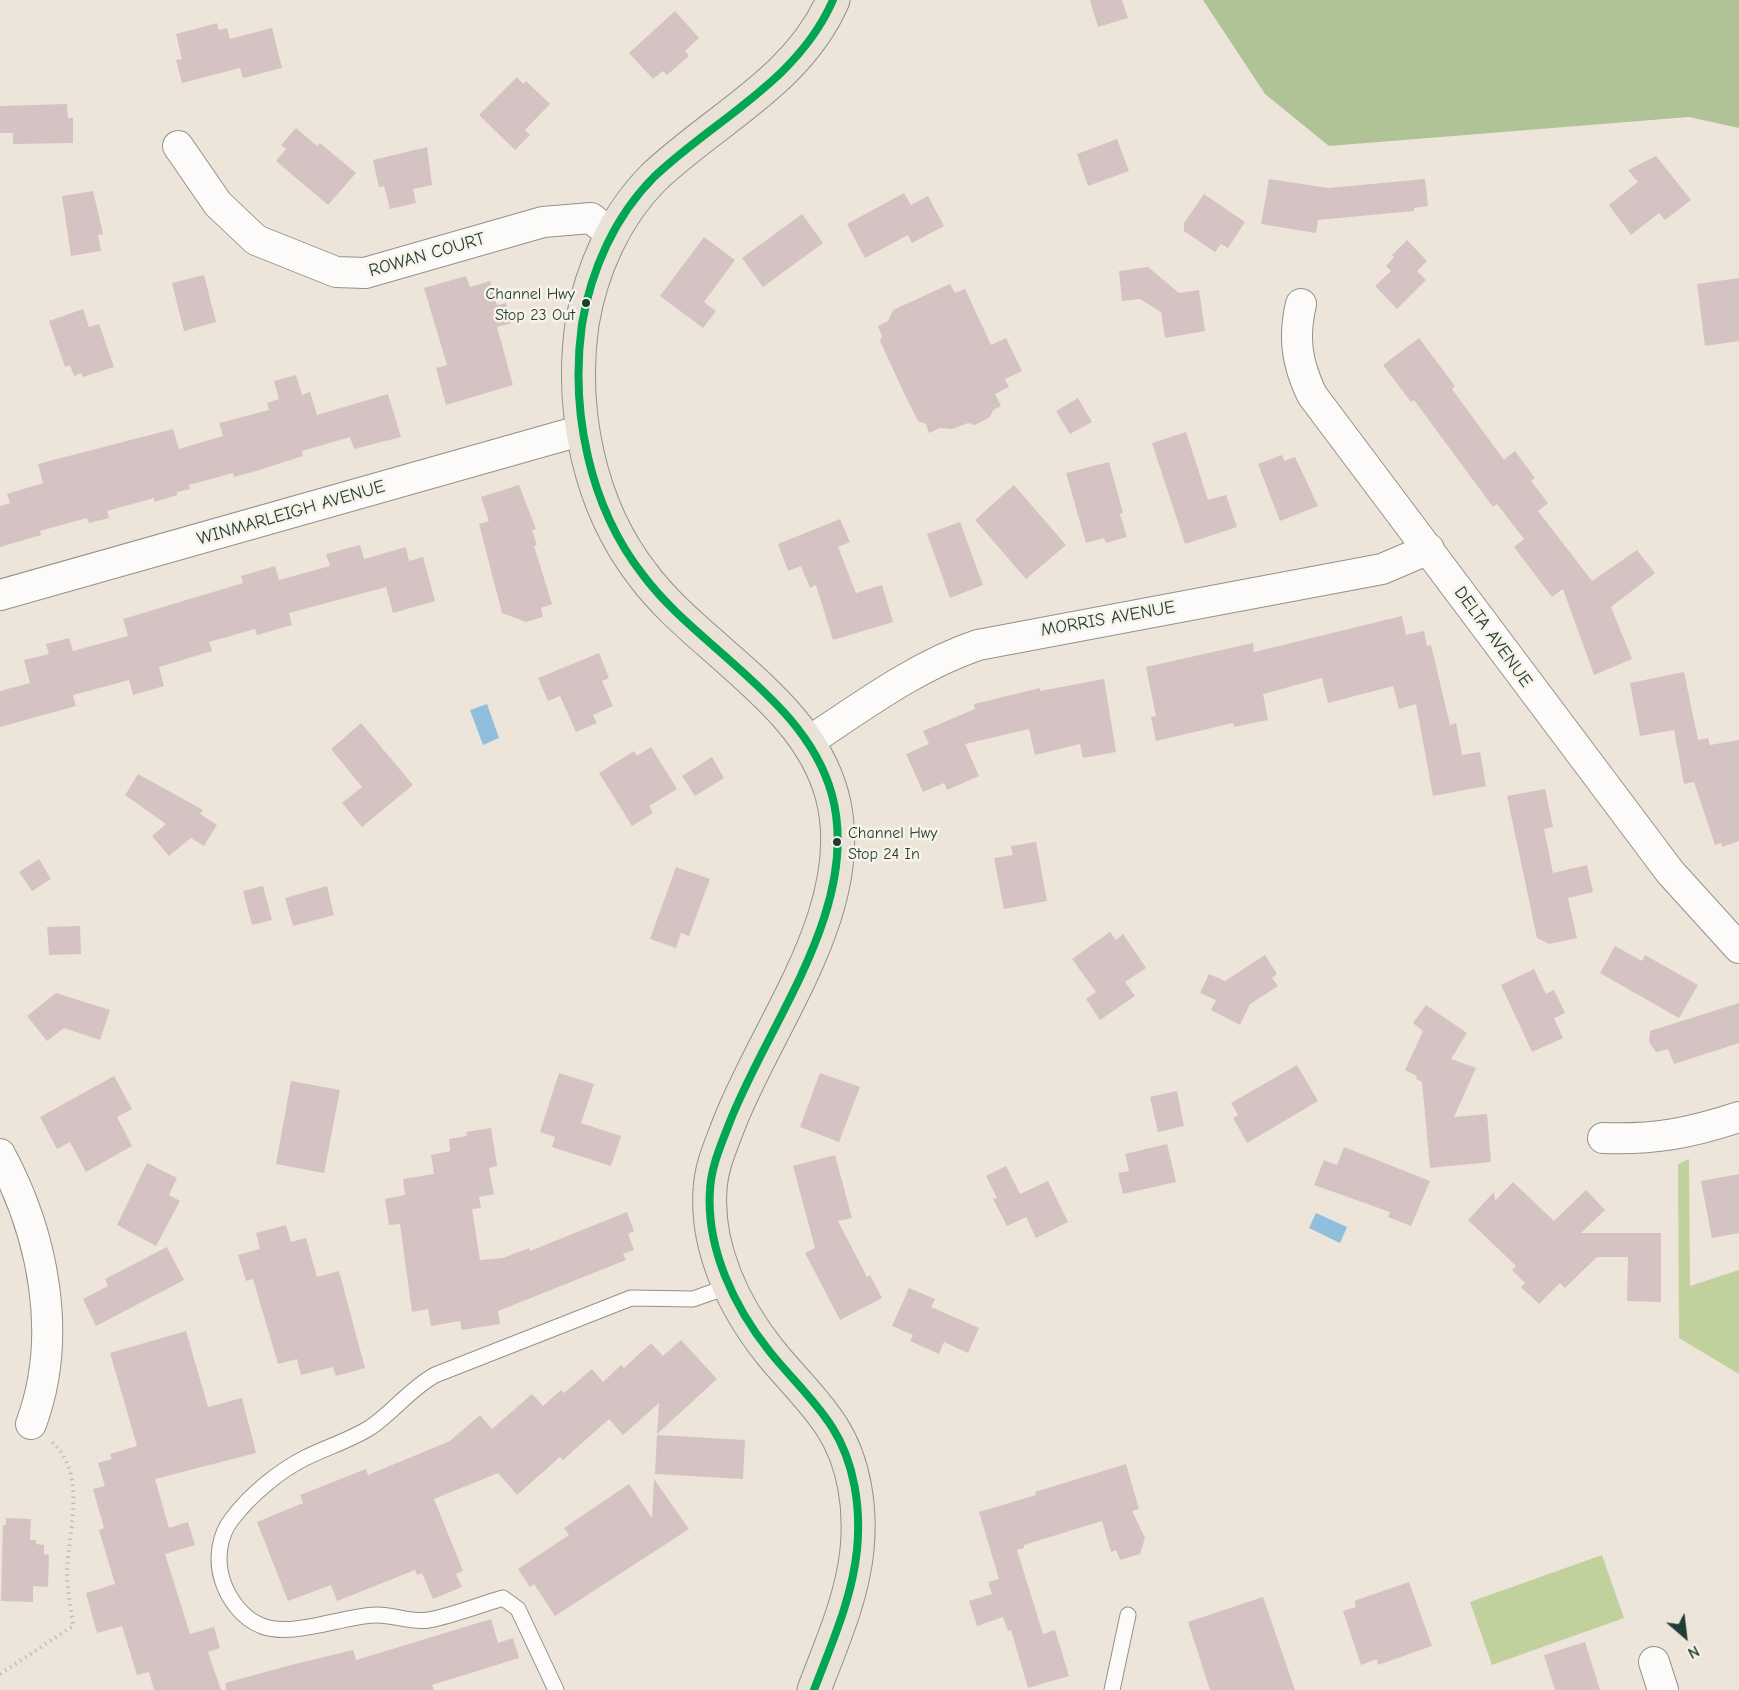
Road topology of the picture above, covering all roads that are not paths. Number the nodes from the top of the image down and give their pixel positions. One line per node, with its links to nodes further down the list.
1 (833, 0): 3 (main road)
2 (178, 146): 3 (street, ROWAN COURT)
3 (612, 235): 5 (main road)
4 (1301, 304): 6 (street, DELTA AVENUE)
5 (583, 430): 7 (street, WINMARLEIGH AVENUE); 8 (main road)
6 (1429, 549): 8 (street, MORRIS AVENUE); 9 (street, DELTA AVENUE)
7 (0, 595)
8 (808, 742): 13 (main road)
9 (1739, 948)
10 (1739, 1117): 11 (street)
11 (1603, 1138)
12 (0, 1154): 14 (street)
13 (730, 1286): 17 (lane); 18 (main road)
14 (32, 1424)
15 (1128, 1615): 19 (lane)
16 (1654, 1662): 20 (street)
17 (556, 1690)
18 (814, 1690)
19 (1112, 1690)
20 (1663, 1690)

